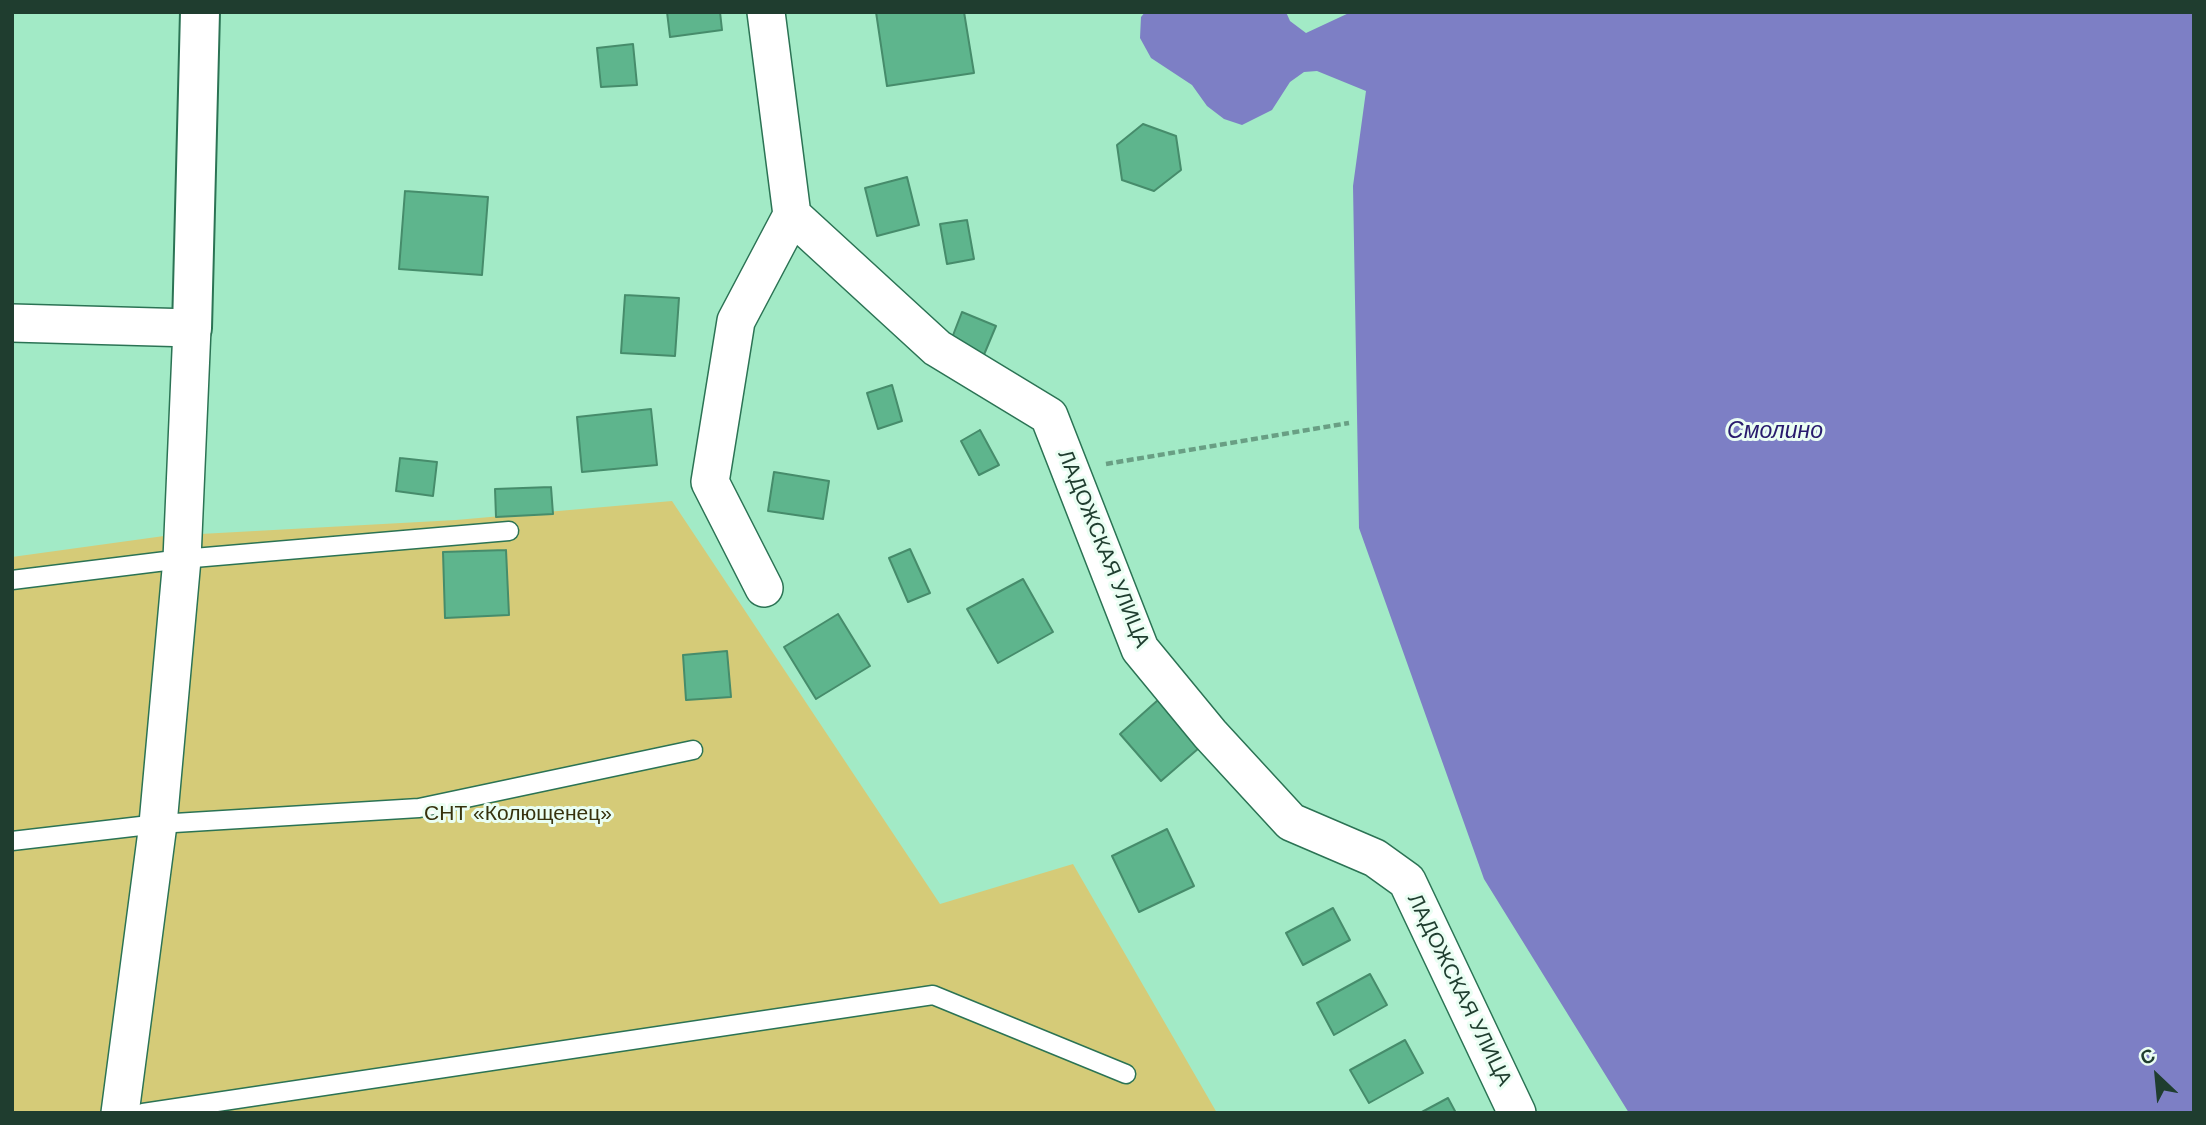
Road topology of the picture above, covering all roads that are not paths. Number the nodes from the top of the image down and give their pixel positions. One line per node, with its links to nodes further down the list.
1 (200, 12): 5 (street)
2 (766, 12): 3 (street)
3 (792, 215): 9 (street); 16 (street, ЛАДОЖСКАЯ УЛИЦА)
4 (12, 323): 5 (street)
5 (192, 328): 7 (street)
6 (509, 531): 7 (lane)
7 (183, 559): 8 (lane); 11 (street)
8 (12, 580)
9 (765, 587)
10 (693, 750): 11 (lane)
11 (158, 824): 12 (lane); 14 (street)
12 (12, 841)
13 (1126, 1074): 15 (lane)
14 (120, 1113)
15 (143, 1113)
16 (1517, 1113)

